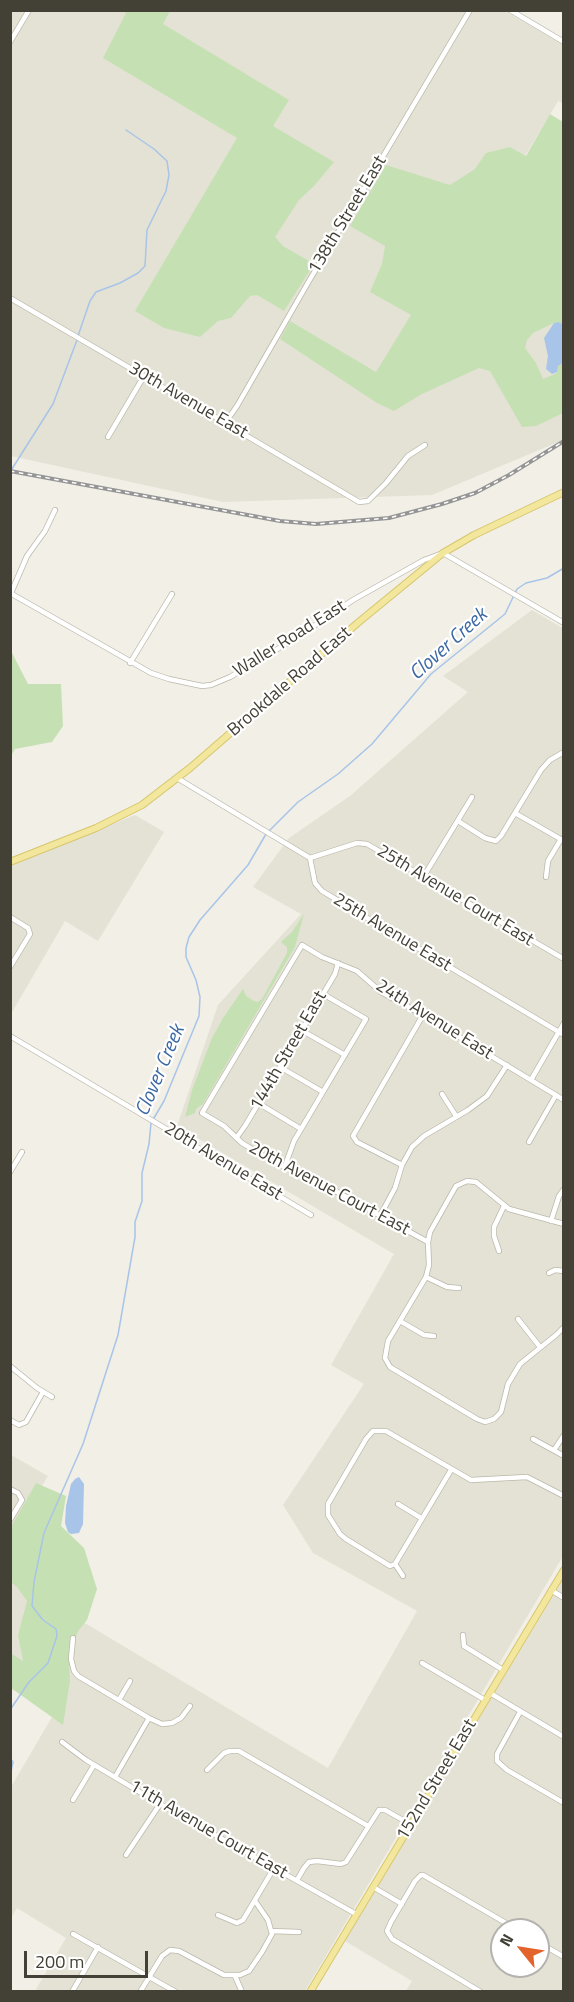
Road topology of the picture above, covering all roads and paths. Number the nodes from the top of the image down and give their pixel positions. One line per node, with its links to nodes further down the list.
1 (29, 10): 4 (street)
2 (470, 10): 8 (street, 138th Street East)
3 (510, 10): 5 (street)
4 (10, 42)
5 (564, 42)
6 (10, 298): 7 (street, 30th Avenue East)
7 (144, 376): 8 (street, 30th Avenue East); 9 (street)
8 (225, 419): 10 (street, 30th Avenue East)
9 (108, 437)
10 (425, 445)
11 (564, 492): 13 (main road, Brookdale Road East)
12 (54, 510): 14 (street)
13 (443, 553): 16 (street); 17 (street, Waller Road East); 19 (main road, Brookdale Road East)
14 (11, 593): 17 (street, Waller Road East)
15 (172, 594): 17 (street)
16 (564, 623)
17 (130, 663)
18 (564, 752): 21 (street)
19 (177, 778): 24 (street); 25 (main road, Brookdale Road East)
20 (472, 797): 22 (street)
21 (516, 813): 22 (street); 23 (street)
22 (458, 821): 26 (street)
23 (562, 840): 27 (street)
24 (310, 858): 26 (street, 25th Avenue Court East); 36 (street, 25th Avenue East)
25 (10, 862)
26 (424, 876): 29 (street, 25th Avenue Court East)
27 (546, 877)
28 (10, 917): 31 (street)
29 (564, 959)
30 (338, 963): 32 (street, 144th Street East); 33 (street, 24th Avenue East); 47 (street, 24th Avenue East)
31 (10, 967)
32 (323, 994): 35 (street, 144th Street East); 38 (street)
33 (423, 1015): 39 (street, 24th Avenue East); 53 (street)
34 (564, 1023): 36 (street)
35 (301, 1030): 38 (street); 40 (street, 144th Street East)
36 (561, 1033): 41 (street)
37 (10, 1036): 58 (street, 20th Avenue East)
38 (345, 1055): 42 (street)
39 (507, 1065): 41 (street, 24th Avenue East); 48 (street)
40 (280, 1067): 42 (street); 46 (street, 144th Street East)
41 (531, 1080): 44 (street, 24th Avenue East)
42 (323, 1092): 49 (street)
43 (442, 1094): 48 (street)
44 (556, 1095): 45 (street, 24th Avenue East); 51 (street)
45 (564, 1100)
46 (258, 1103): 49 (street); 50 (street, 144th Street East)
47 (202, 1113): 50 (street, 20th Avenue Court East)
48 (456, 1116): 53 (street)
49 (301, 1129): 54 (street)
50 (237, 1137): 54 (street, 20th Avenue Court East)
51 (529, 1142)
52 (22, 1152): 55 (street)
53 (402, 1165): 59 (street)
54 (285, 1166): 59 (street, 20th Avenue Court East)
55 (10, 1173)
56 (564, 1188): 60 (street)
57 (504, 1206): 60 (street); 62 (street); 63 (street)
58 (311, 1215)
59 (380, 1216): 62 (street, 20th Avenue Court East)
60 (551, 1221): 61 (street)
61 (564, 1224)
62 (428, 1242): 66 (street)
63 (499, 1251)
64 (564, 1271): 65 (street)
65 (549, 1273)
66 (426, 1277): 67 (street); 69 (street)
67 (459, 1288)
68 (518, 1319): 72 (street)
69 (399, 1321): 71 (street); 72 (street)
70 (564, 1327): 72 (street)
71 (434, 1336)
72 (540, 1347)
73 (10, 1366): 74 (street)
74 (43, 1392): 75 (street); 76 (street)
75 (52, 1397)
76 (10, 1420)
77 (564, 1436): 79 (street)
78 (533, 1439): 79 (street)
79 (554, 1450): 80 (street)
80 (564, 1456)
81 (451, 1470): 83 (street); 85 (street); 87 (street)
82 (10, 1489): 86 (street)
83 (564, 1496)
84 (398, 1504): 85 (street)
85 (422, 1518): 87 (street)
86 (10, 1520)
87 (395, 1564): 89 (street)
88 (564, 1570): 90 (main road, 152nd Street East)
89 (403, 1576)
90 (551, 1590): 91 (street); 95 (main road, 152nd Street East)
91 (564, 1598)
92 (463, 1635): 95 (street)
93 (73, 1638): 98 (street)
94 (422, 1663): 99 (street)
95 (503, 1670): 97 (main road, 152nd Street East)
96 (130, 1681): 98 (street)
97 (490, 1693): 99 (main road, 152nd Street East); 101 (street)
98 (119, 1700): 102 (street)
99 (485, 1700): 111 (main road, 152nd Street East)
100 (190, 1706): 102 (street)
101 (520, 1712): 103 (street); 109 (street)
102 (149, 1718): 107 (street)
103 (564, 1737)
104 (62, 1742): 105 (street, 11th Avenue Court East)
105 (94, 1765): 107 (street, 11th Avenue Court East); 108 (street)
106 (207, 1770): 112 (street)
107 (115, 1777): 110 (street, 11th Avenue Court East)
108 (73, 1800)
109 (564, 1803)
110 (160, 1804): 113 (street); 114 (street, 11th Avenue Court East)
111 (410, 1824): 112 (street); 116 (main road, 152nd Street East)
112 (368, 1826): 115 (street)
113 (126, 1856)
114 (274, 1868): 115 (street, 11th Avenue Court East); 117 (street)
115 (297, 1880): 119 (street, 11th Avenue Court East)
116 (373, 1887): 118 (street); 119 (main road, 152nd Street East)
117 (255, 1901): 120 (street); 122 (street)
118 (402, 1904): 121 (street); 135 (street)
119 (356, 1914): 134 (main road, 152nd Street East)
120 (218, 1915)
121 (497, 1918)
122 (272, 1931): 123 (street); 129 (street)
123 (299, 1932)
124 (73, 1934): 125 (street)
125 (98, 1947): 128 (street); 130 (street)
126 (550, 1949): 127 (street)
127 (564, 1957)
128 (149, 1976): 129 (street); 131 (street); 132 (street)
129 (235, 1976): 133 (street)
130 (72, 1992)
131 (140, 1992)
132 (176, 1992)
133 (242, 1992)
134 (310, 1992)
135 (481, 1992)

